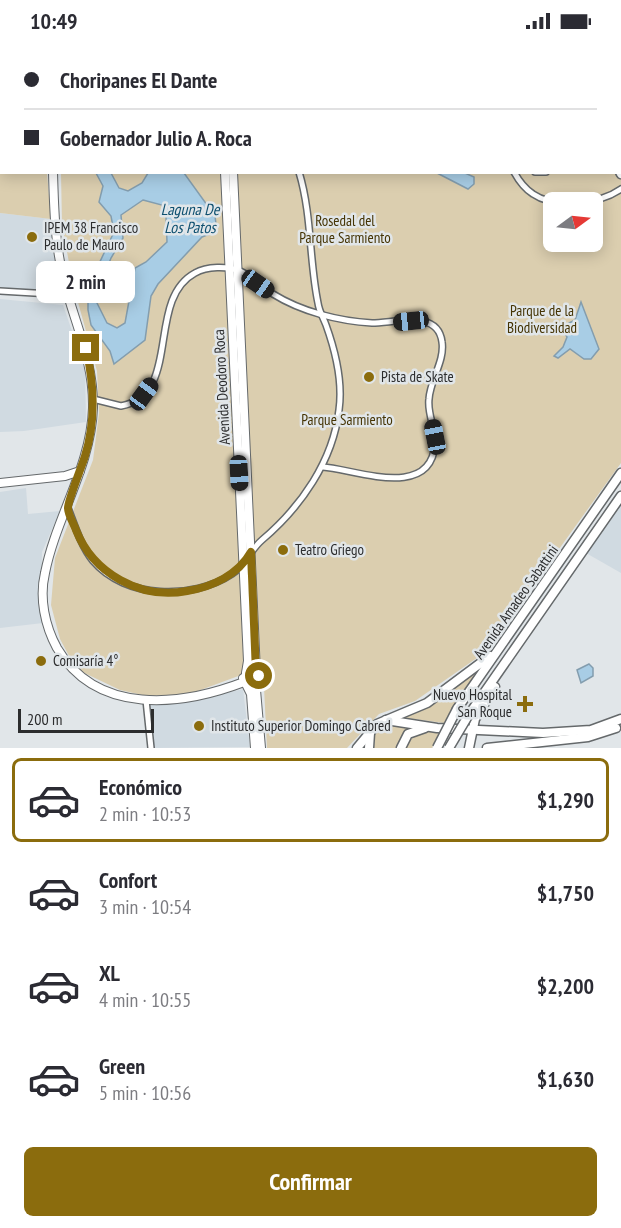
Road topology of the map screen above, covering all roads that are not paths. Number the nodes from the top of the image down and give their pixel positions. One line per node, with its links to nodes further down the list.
1 (53, 174): 9 (main road)
2 (225, 174): 7 (main road, Avenida Deodoro Roca)
3 (233, 174): 7 (main road, Avenida Deodoro Roca)
4 (300, 174): 10 (street)
5 (516, 174): 6 (street)
6 (621, 189)
7 (233, 270): 10 (street); 11 (street); 19 (main road, Avenida Deodoro Roca); 20 (main road, Avenida Deodoro Roca)
8 (0, 291): 9 (street)
9 (68, 295): 11 (main road)
10 (321, 315): 12 (street); 12 (street)
11 (93, 399): 13 (main road)
12 (322, 466): 19 (street)
13 (80, 471): 15 (main road); 16 (main road)
14 (621, 473): 21 (main road, Avenida Amadeo Sabattini)
15 (77, 480): 16 (main road); 18 (main road)
16 (0, 485)
17 (621, 496): 22 (main road, Avenida Amadeo Sabattini)
18 (68, 508): 20 (street); 27 (main road)
19 (251, 552): 20 (street); 23 (main road, Avenida Deodoro Roca)
20 (245, 563): 24 (main road, Avenida Deodoro Roca)
21 (514, 629): 30 (main road); 42 (main road, Avenida Amadeo Sabattini, bridge)
22 (522, 640): 28 (main road); 43 (main road, Avenida Amadeo Sabattini, bridge)
23 (256, 672): 24 (main road); 25 (main road, Avenida Deodoro Roca)
24 (246, 673): 26 (main road, Avenida Deodoro Roca)
25 (258, 683): 26 (main road); 37 (main road, Avenida Deodoro Roca)
26 (246, 684): 27 (main road); 37 (main road, Avenida Deodoro Roca)
27 (146, 700): 38 (street)
28 (481, 708): 33 (main road); 34 (main road)
29 (621, 719): 36 (main road)
30 (386, 720): 32 (main road); 35 (main road)
31 (621, 726): 36 (main road)
32 (438, 728): 33 (main road); 41 (main road)
33 (473, 728): 34 (main road); 44 (main road)
34 (494, 729): 36 (main road)
35 (370, 732): 39 (main road); 40 (main road)
36 (543, 741): 45 (main road)
37 (255, 747)
38 (151, 748)
39 (357, 748)
40 (369, 748)
41 (401, 748)
42 (437, 748)
43 (449, 748)
44 (469, 748)
45 (487, 748)

